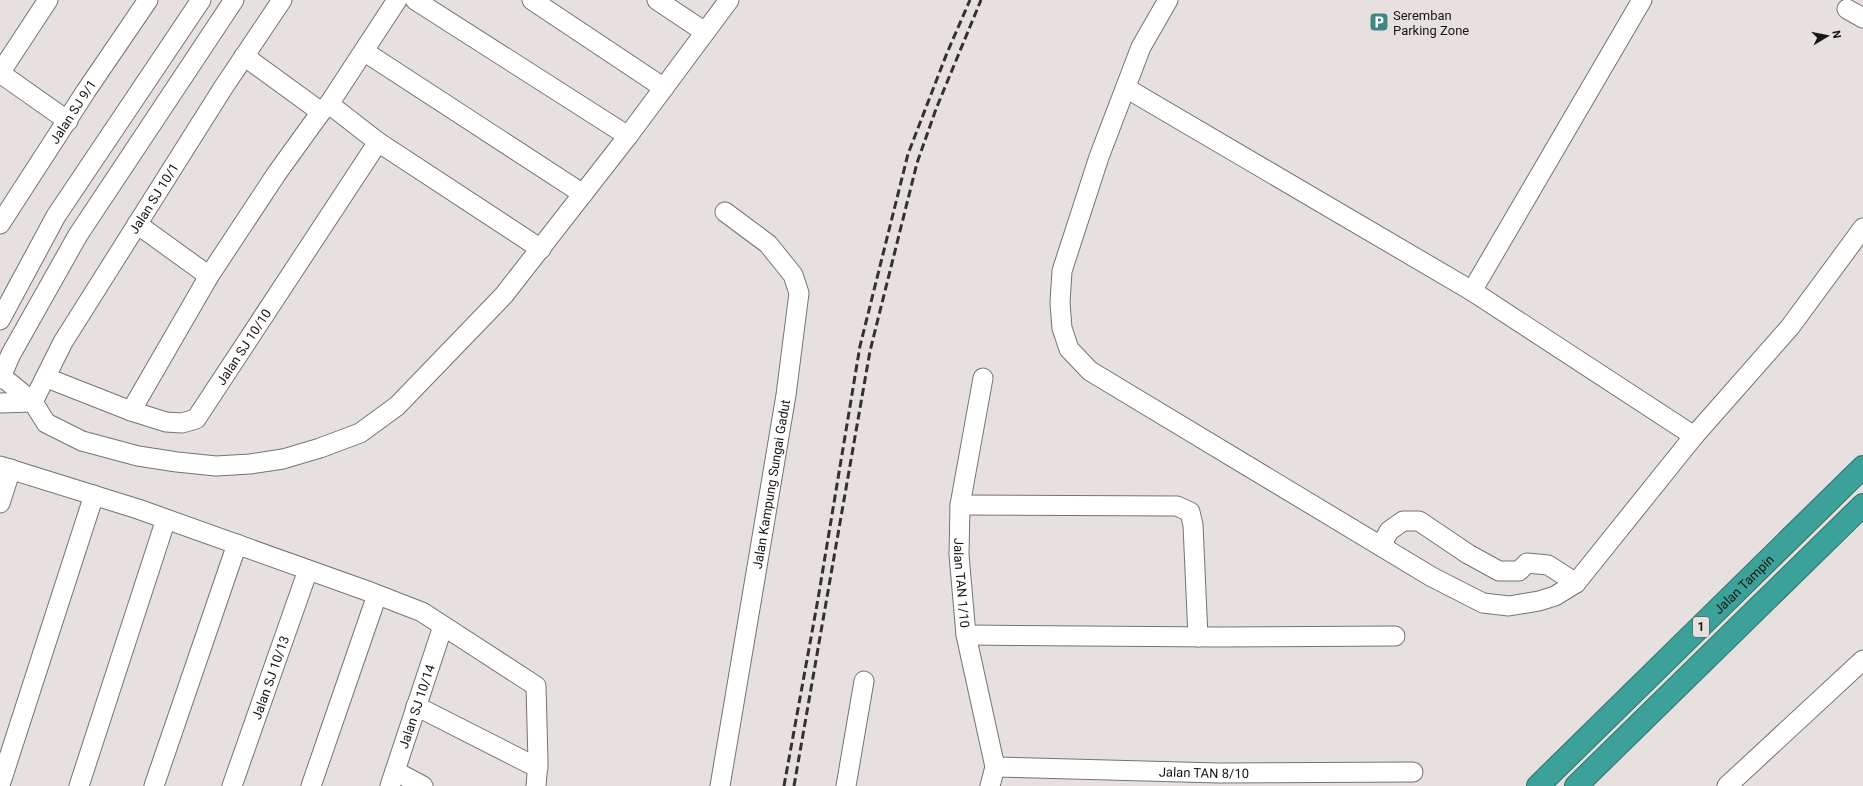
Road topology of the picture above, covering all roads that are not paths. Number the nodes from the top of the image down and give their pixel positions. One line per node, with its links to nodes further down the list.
1 (48, 0): 16 (street)
2 (148, 0): 20 (street, Jalan SJ 9/1)
3 (201, 0): 31 (street)
4 (234, 0): 32 (street)
5 (282, 0): 15 (street, Jalan SJ 10/1)
6 (397, 0): 14 (street)
7 (415, 0): 21 (street)
8 (532, 0): 17 (street)
9 (657, 0): 13 (street)
10 (729, 0): 13 (street)
11 (1168, 0): 18 (street)
12 (1642, 0): 30 (street)
13 (705, 32): 17 (street)
14 (365, 52): 19 (street); 23 (street)
15 (244, 56): 19 (street); 26 (street, Jalan SJ 10/1)
16 (0, 73): 20 (street)
17 (664, 88): 21 (street)
18 (1126, 88): 30 (street); 47 (street)
19 (325, 108): 22 (street); 29 (street)
20 (68, 121): 25 (street, Jalan SJ 9/1)
21 (628, 136): 23 (street)
22 (378, 142): 28 (street); 37 (street, Jalan SJ 10/10)
23 (583, 194): 28 (street)
24 (725, 212): 68 (street, Jalan Kampung Sungai Gadut)
25 (0, 224)
26 (137, 224): 29 (street); 33 (street, Jalan SJ 10/1)
27 (1863, 228): 38 (street)
28 (541, 249): 35 (street)
29 (209, 276): 37 (street)
30 (1472, 291): 38 (street)
31 (0, 320)
32 (0, 376): 35 (street)
33 (46, 378): 35 (street, Jalan SJ 10/1); 37 (street, Jalan SJ 10/10)
34 (983, 378): 43 (street, Jalan TAN 1/10)
35 (33, 402): 36 (street)
36 (0, 403)
37 (131, 411)
38 (1694, 436): 49 (street)
39 (6, 467): 41 (street); 42 (street)
40 (1863, 467): 71 (highway, Jalan Tampin / 1)
41 (94, 495): 45 (street); 62 (street)
42 (0, 504)
43 (960, 505): 52 (street, Jalan TAN 1/10); 54 (street)
44 (1863, 505): 72 (highway, Jalan Tampin / 1)
45 (166, 519): 46 (street); 63 (street)
46 (237, 544): 48 (street); 64 (street)
47 (1381, 546): 49 (street); 49 (street)
48 (308, 570): 50 (street); 65 (street, Jalan SJ 10/13)
49 (1576, 583)
50 (377, 595): 51 (street); 66 (street)
51 (443, 626): 57 (street, Jalan SJ 10/14); 60 (street)
52 (966, 635): 54 (street); 58 (street, Jalan TAN 1/10)
53 (1395, 636): 54 (street)
54 (1198, 637)
55 (1863, 660): 73 (street)
56 (864, 681): 69 (street)
57 (416, 706): 60 (street); 61 (street, Jalan SJ 10/14)
58 (995, 767): 59 (street, Jalan TAN 8/10); 70 (street, Jalan TAN 1/10)
59 (1413, 772)
60 (537, 777)
61 (392, 778): 67 (street)
62 (0, 785)
63 (83, 785)
64 (154, 786)
65 (232, 786)
66 (311, 786)
67 (424, 786)
68 (720, 786)
69 (846, 786)
70 (990, 786)
71 (1538, 786)
72 (1576, 786)
73 (1727, 786)

